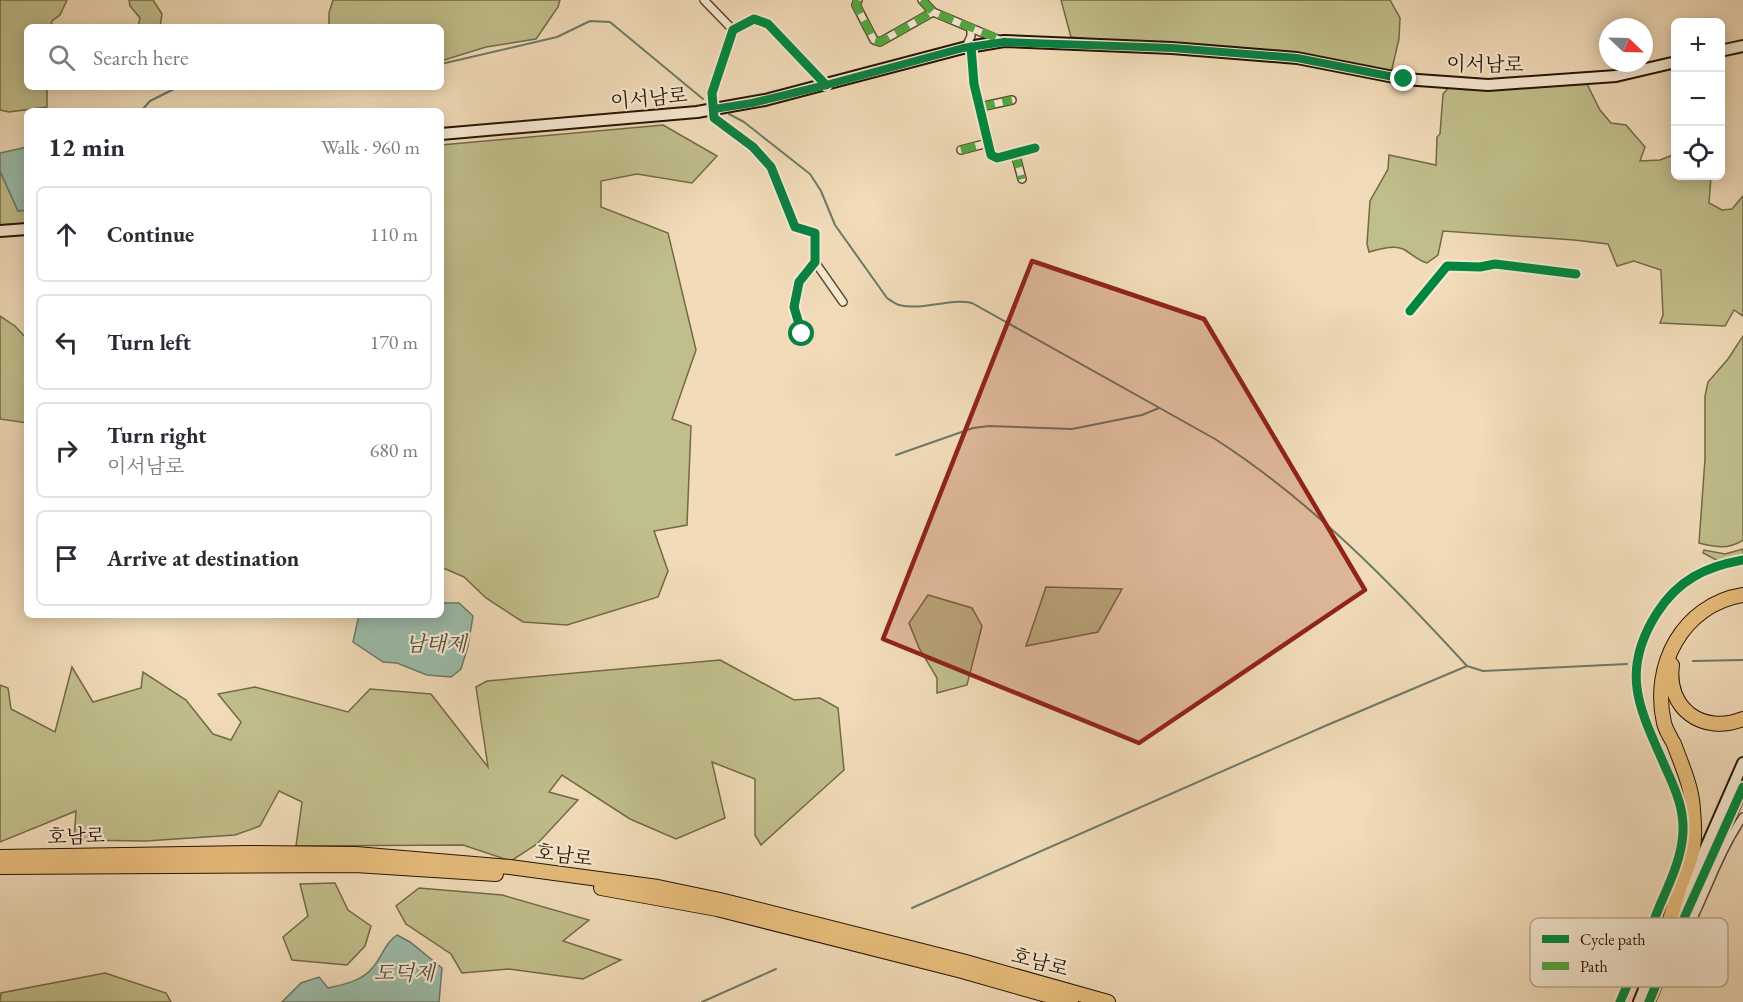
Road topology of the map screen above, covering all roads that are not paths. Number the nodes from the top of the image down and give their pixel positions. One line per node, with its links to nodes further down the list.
1 (704, 0): 6 (street)
2 (858, 0): 4 (street)
3 (922, 0): 4 (street)
4 (933, 12): 5 (street)
5 (971, 29): 7 (street); 9 (street)
6 (733, 30): 12 (street); 15 (street)
7 (1004, 42): 9 (main road, 이서남로); 11 (main road, 이서남로)
8 (1743, 46): 10 (main road)
9 (968, 47): 12 (main road, 이서남로); 14 (street)
10 (1725, 50)
11 (1671, 63)
12 (826, 85): 15 (main road, 이서남로)
13 (1012, 100): 14 (street)
14 (980, 107): 17 (street)
15 (714, 109): 16 (main road, 이서남로); 24 (street)
16 (444, 134)
17 (988, 143): 19 (street); 20 (street)
18 (1035, 148): 20 (street)
19 (961, 150)
20 (1015, 153): 21 (street)
21 (1022, 179)
22 (24, 229): 23 (main road)
23 (0, 231)
24 (815, 262): 26 (street); 28 (street)
25 (1576, 274): 27 (street)
26 (843, 302)
27 (1410, 311)
28 (802, 334)
29 (1743, 560): 42 (street)
30 (1743, 595): 43 (highway)
31 (1743, 604): 32 (highway)
32 (1743, 719)
33 (1743, 763): 44 (main road)
34 (1743, 787): 45 (main road)
35 (1743, 818): 46 (street)
36 (141, 847): 39 (highway)
37 (0, 849): 38 (highway)
38 (21, 849)
39 (248, 853): 40 (highway, 호남로); 51 (highway, 호남로)
40 (0, 856)
41 (0, 867): 50 (highway, 호남로)
42 (1655, 918)
43 (1671, 918)
44 (1674, 918)
45 (1685, 918)
46 (1693, 918)
47 (1626, 987): 52 (street)
48 (1645, 987): 53 (main road)
49 (1654, 987): 54 (main road)
50 (1071, 1002)
51 (1108, 1002)
52 (1620, 1002)
53 (1639, 1002)
54 (1648, 1002)

